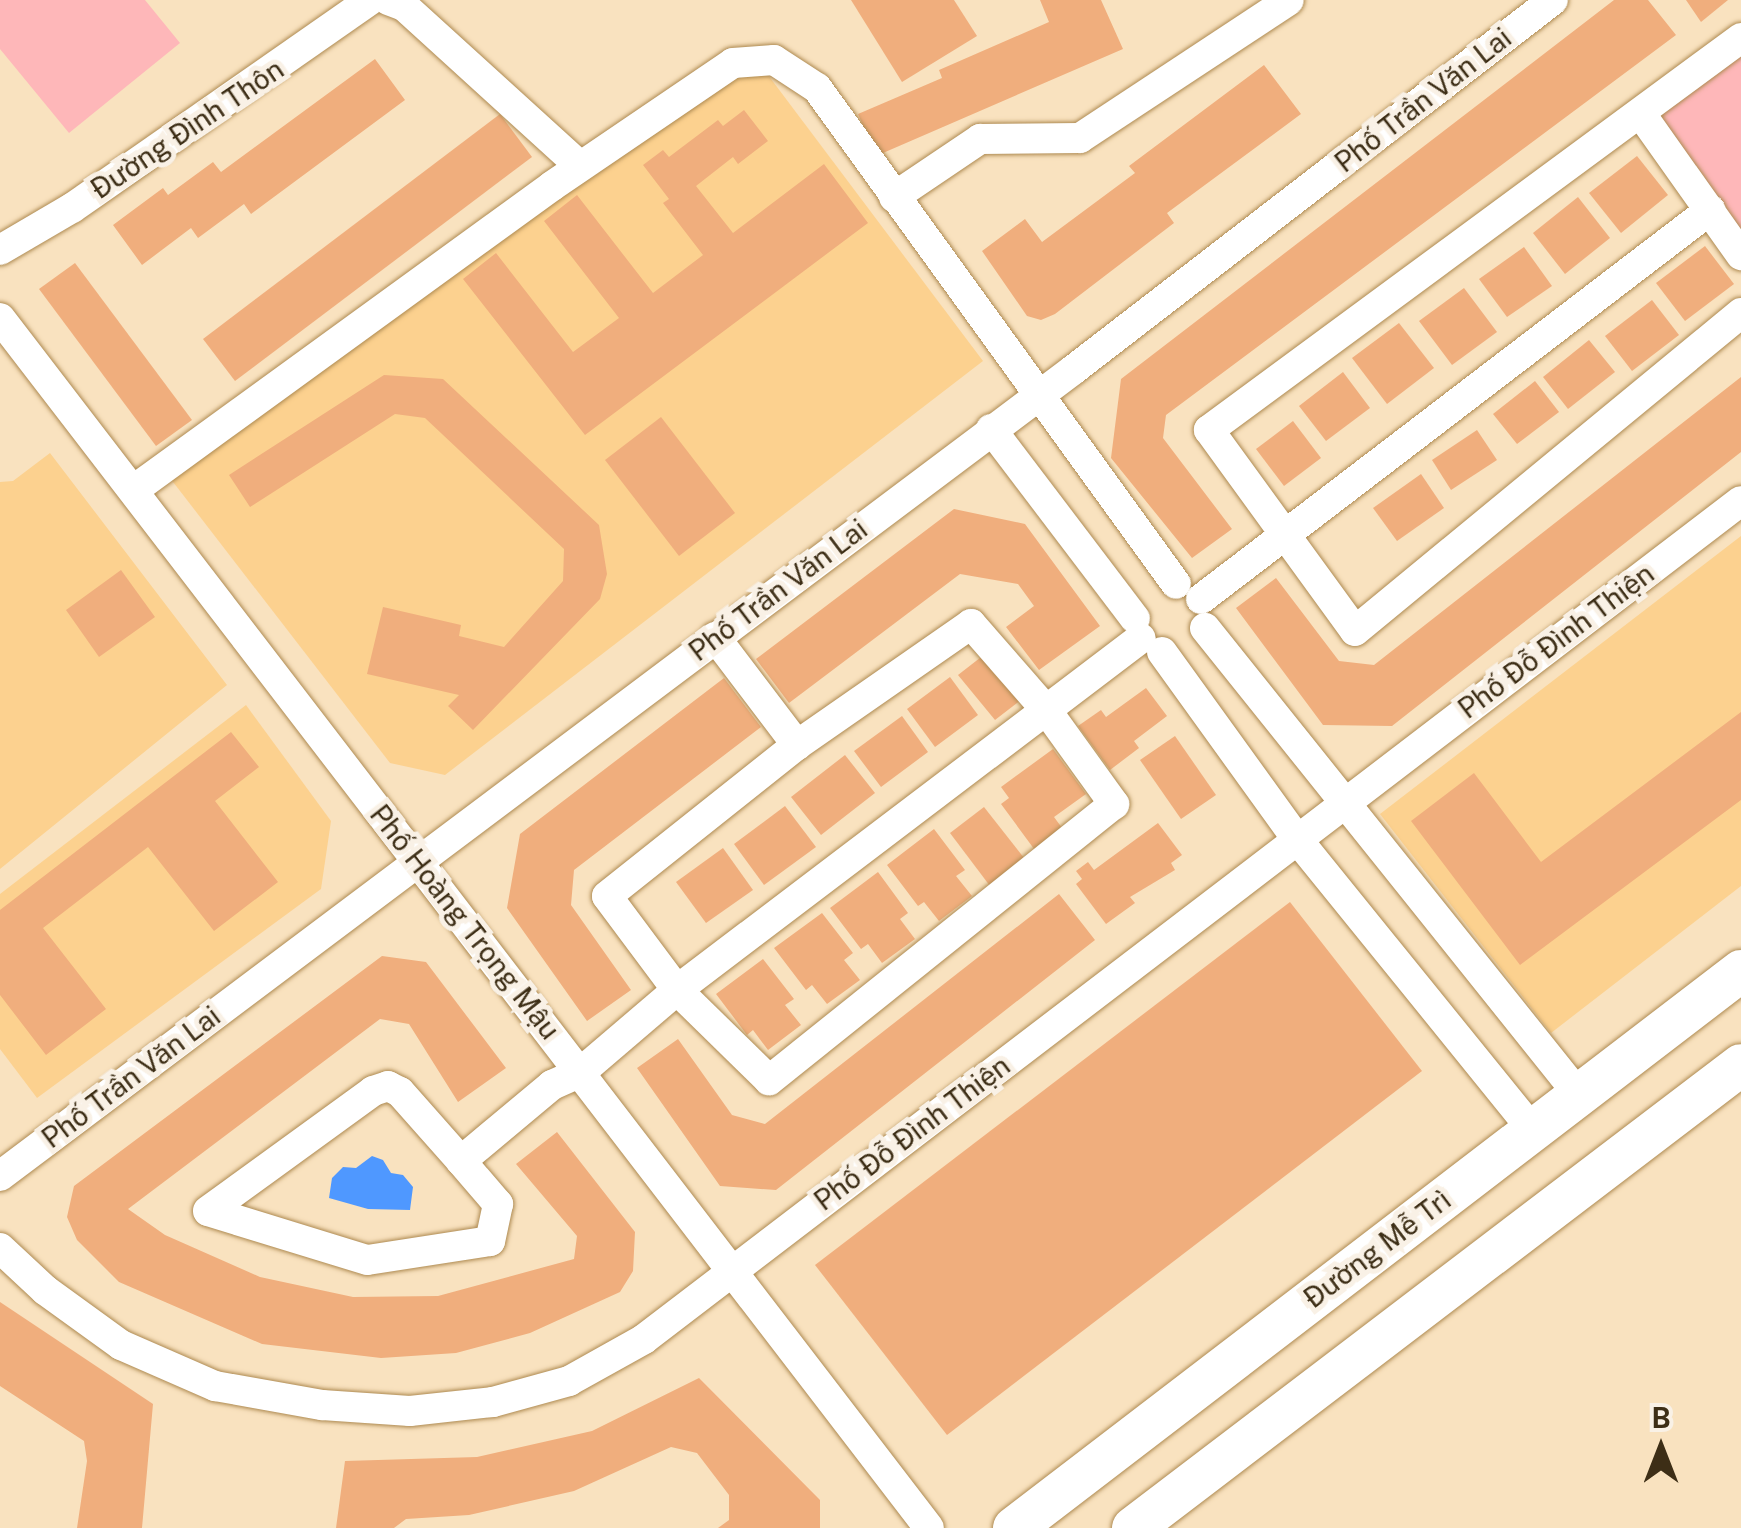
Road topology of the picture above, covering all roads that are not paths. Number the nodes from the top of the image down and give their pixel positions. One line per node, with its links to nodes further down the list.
1 (370, 0): 10 (street, Đường Đình Thôn)
2 (388, 0): 7 (street)
3 (1289, 0): 8 (street)
4 (1553, 0): 14 (street, Phố Trần Văn Lai)
5 (1741, 38): 6 (street)
6 (1641, 114): 9 (street); 18 (street)
7 (580, 166): 8 (street); 16 (street)
8 (894, 197): 14 (street)
9 (1710, 210): 11 (street); 18 (street)
10 (0, 250)
11 (1741, 255)
12 (1741, 313): 18 (street)
13 (0, 318): 16 (street, Phố Hoàng Trọng Mậu)
14 (1038, 394): 15 (street, Phố Trần Văn Lai); 19 (street)
15 (991, 429): 20 (street); 21 (street, Phố Trần Văn Lai)
16 (135, 490): 26 (street, Phố Hoàng Trọng Mậu)
17 (1741, 501): 24 (street, Phố Đỗ Đình Thiện)
18 (1286, 535): 19 (street)
19 (1194, 604): 20 (street); 20 (street); 24 (street)
20 (1146, 636): 22 (street); 25 (street)
21 (716, 637): 23 (street); 26 (street, Phố Trần Văn Lai)
22 (1047, 711): 23 (street); 28 (street); 28 (street)
23 (797, 745): 28 (street)
24 (1343, 803): 25 (street, Phố Đỗ Đình Thiện); 31 (street)
25 (1297, 839): 32 (street); 36 (street, Phố Đỗ Đình Thiện)
26 (417, 860): 30 (street, Phố Hoàng Trọng Mậu); 34 (street, Phố Trần Văn Lai)
27 (1741, 971): 31 (main road, Đường Mễ Trì)
28 (677, 990): 30 (street)
29 (1741, 1064): 39 (main road)
30 (581, 1072): 33 (street); 36 (street, Phố Hoàng Trọng Mậu)
31 (1579, 1095): 32 (main road, Đường Mễ Trì)
32 (1532, 1130): 38 (main road, Đường Mễ Trì)
33 (461, 1161): 33 (street)
34 (0, 1176)
35 (0, 1248): 36 (street, Phố Đỗ Đình Thiện)
36 (732, 1270): 37 (street, Phố Hoàng Trọng Mậu)
37 (929, 1528)
38 (1014, 1528)
39 (1133, 1528)

